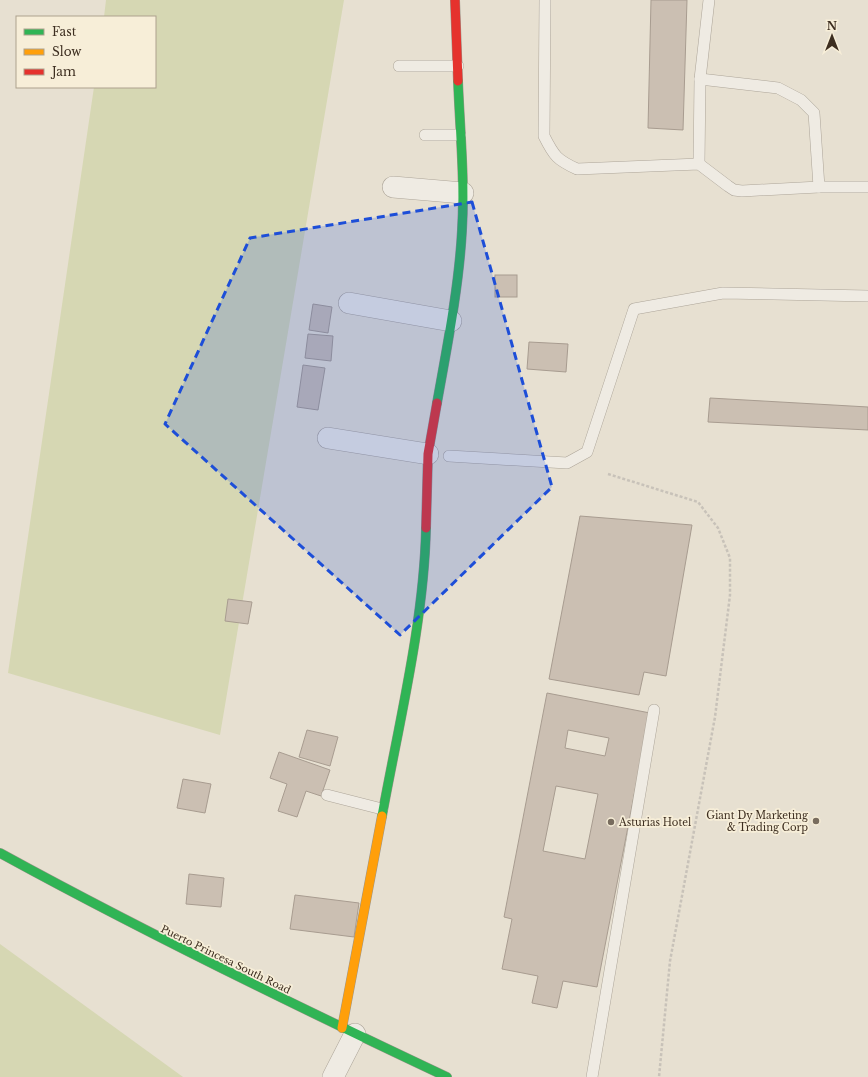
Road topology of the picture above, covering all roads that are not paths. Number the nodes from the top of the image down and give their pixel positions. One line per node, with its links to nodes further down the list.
1 (455, 0): 5 (street)
2 (545, 0): 9 (lane)
3 (709, 0): 6 (lane)
4 (399, 66): 5 (lane)
5 (458, 66): 8 (street)
6 (700, 79): 9 (lane); 11 (lane)
7 (425, 135): 8 (lane)
8 (460, 135): 13 (street)
9 (699, 164): 11 (lane)
10 (393, 187): 13 (street)
11 (819, 187): 12 (lane)
12 (868, 187)
13 (463, 193): 16 (street)
14 (868, 296): 19 (lane)
15 (349, 302): 16 (street)
16 (451, 321): 18 (street)
17 (328, 438): 18 (street)
18 (428, 454): 22 (street)
19 (449, 456)
20 (654, 710): 27 (lane)
21 (327, 795): 22 (lane)
22 (382, 809): 24 (street)
23 (0, 853): 24 (street, Puerto Princesa South Road)
24 (349, 1031): 25 (street); 26 (street, Puerto Princesa South Road)
25 (333, 1077)
26 (446, 1077)
27 (592, 1077)

